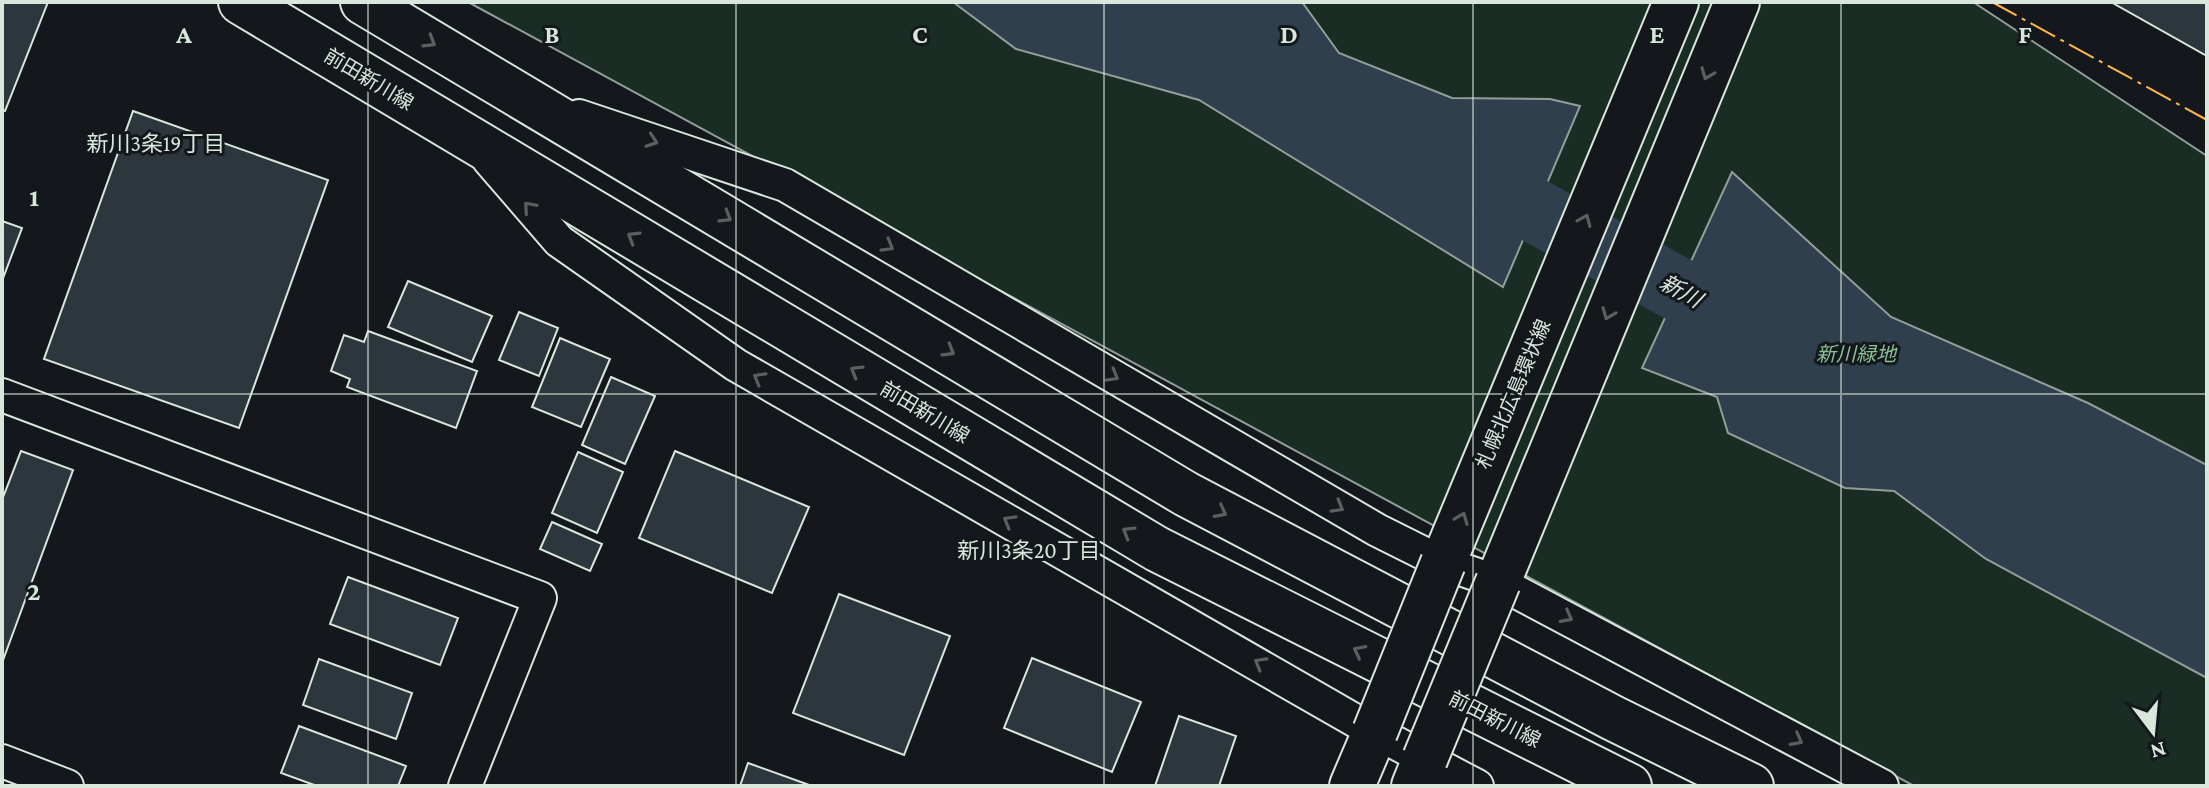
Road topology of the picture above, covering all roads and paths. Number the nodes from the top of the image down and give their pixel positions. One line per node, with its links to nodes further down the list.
1 (241, 2): 6 (main road, 前田新川線)
2 (363, 2): 5 (main road, one-way to 5)
3 (1676, 2): 8 (main road, 札幌北広島環状線, one-way to 3)
4 (1737, 2): 9 (main road, one-way to 9)
5 (525, 98): 8 (street, one-way to 8); 18 (main road, one-way to 18)
6 (474, 142): 10 (street, one-way to 6); 17 (main road, 前田新川線, one-way to 6)
7 (2, 395): 14 (street)
8 (1443, 563): 9 (street); 10 (main road, 札幌北広島環状線, bridge)
9 (1498, 582): 12 (main road, bridge); 19 (street, one-way to 19)
10 (1375, 732): 12 (street); 15 (main road, 札幌北広島環状線)
11 (2, 761): 13 (street)
12 (1420, 772): 16 (street)
13 (67, 786)
14 (465, 786)
15 (1352, 786)
16 (1477, 786)
17 (1629, 786)
18 (1751, 786)
19 (1882, 786)

